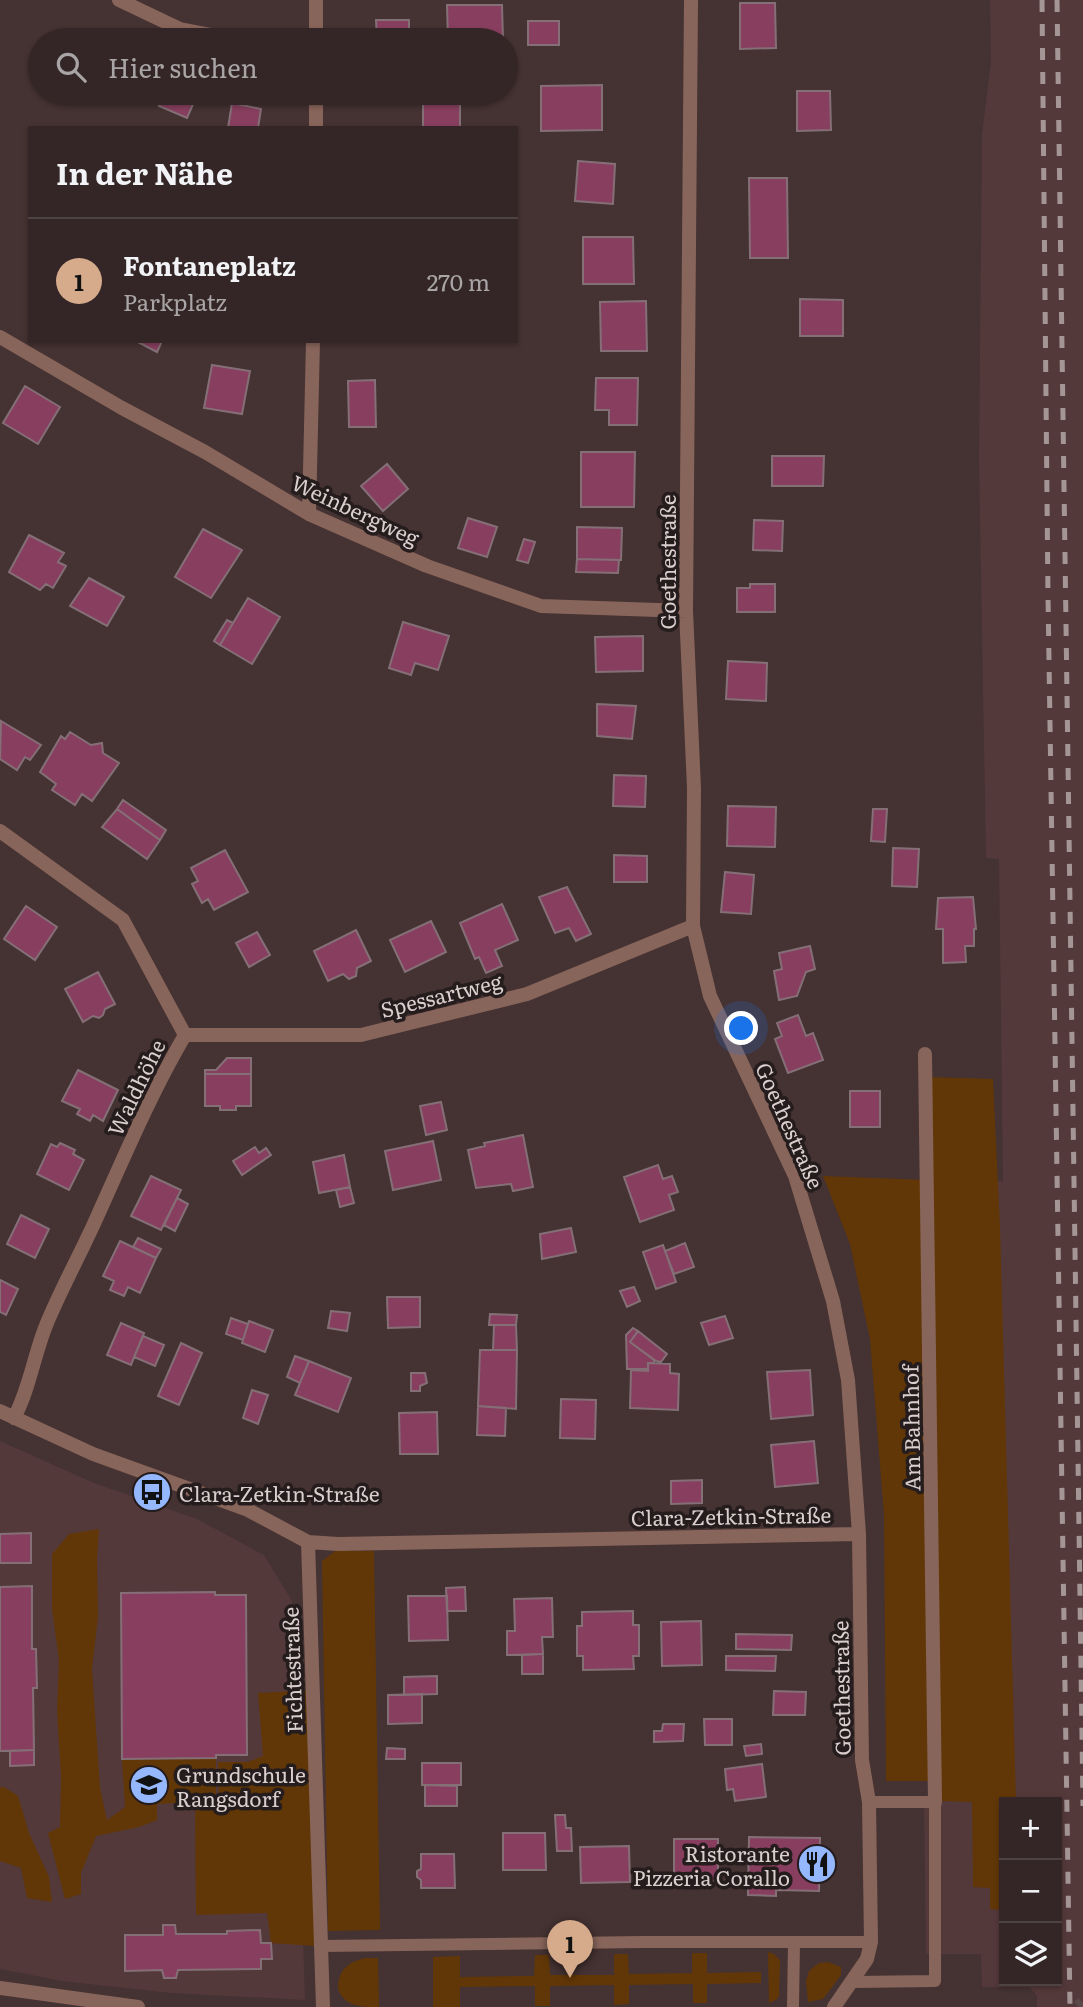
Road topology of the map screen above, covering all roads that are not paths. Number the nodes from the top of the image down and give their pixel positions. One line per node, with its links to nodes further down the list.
1 (119, 0): 4 (street)
2 (316, 0): 5 (street)
3 (691, 0): 11 (street, Goethestraße)
4 (178, 28)
5 (316, 28)
6 (316, 105): 7 (street)
7 (316, 126)
8 (0, 337): 10 (street, Weinbergweg)
9 (313, 343): 10 (street)
10 (309, 514): 11 (street, Weinbergweg)
11 (686, 611): 13 (street, Goethestraße)
12 (0, 831): 14 (street, Waldhöhe)
13 (693, 926): 14 (street, Spessartweg); 18 (street, Goethestraße)
14 (185, 1035): 17 (street, Waldhöhe)
15 (925, 1054): 21 (street, Am Bahnhof)
16 (0, 1411): 17 (street, Clara-Zetkin-Straße)
17 (14, 1418): 19 (street, Clara-Zetkin-Straße)
18 (859, 1534): 19 (street, Clara-Zetkin-Straße); 20 (street, Goethestraße)
19 (308, 1542): 24 (street, Fichtestraße)
20 (869, 1802): 21 (lane); 22 (street, Goethestraße)
21 (934, 1802): 25 (lane)
22 (871, 1941): 23 (lane); 25 (street, Goethestraße)
23 (794, 1942): 24 (lane); 29 (lane)
24 (321, 1946): 28 (street, Fichtestraße)
25 (853, 1982): 30 (street, Goethestraße)
26 (0, 1988): 27 (street)
27 (138, 2007)
28 (323, 2007)
29 (793, 2007)
30 (834, 2007)

